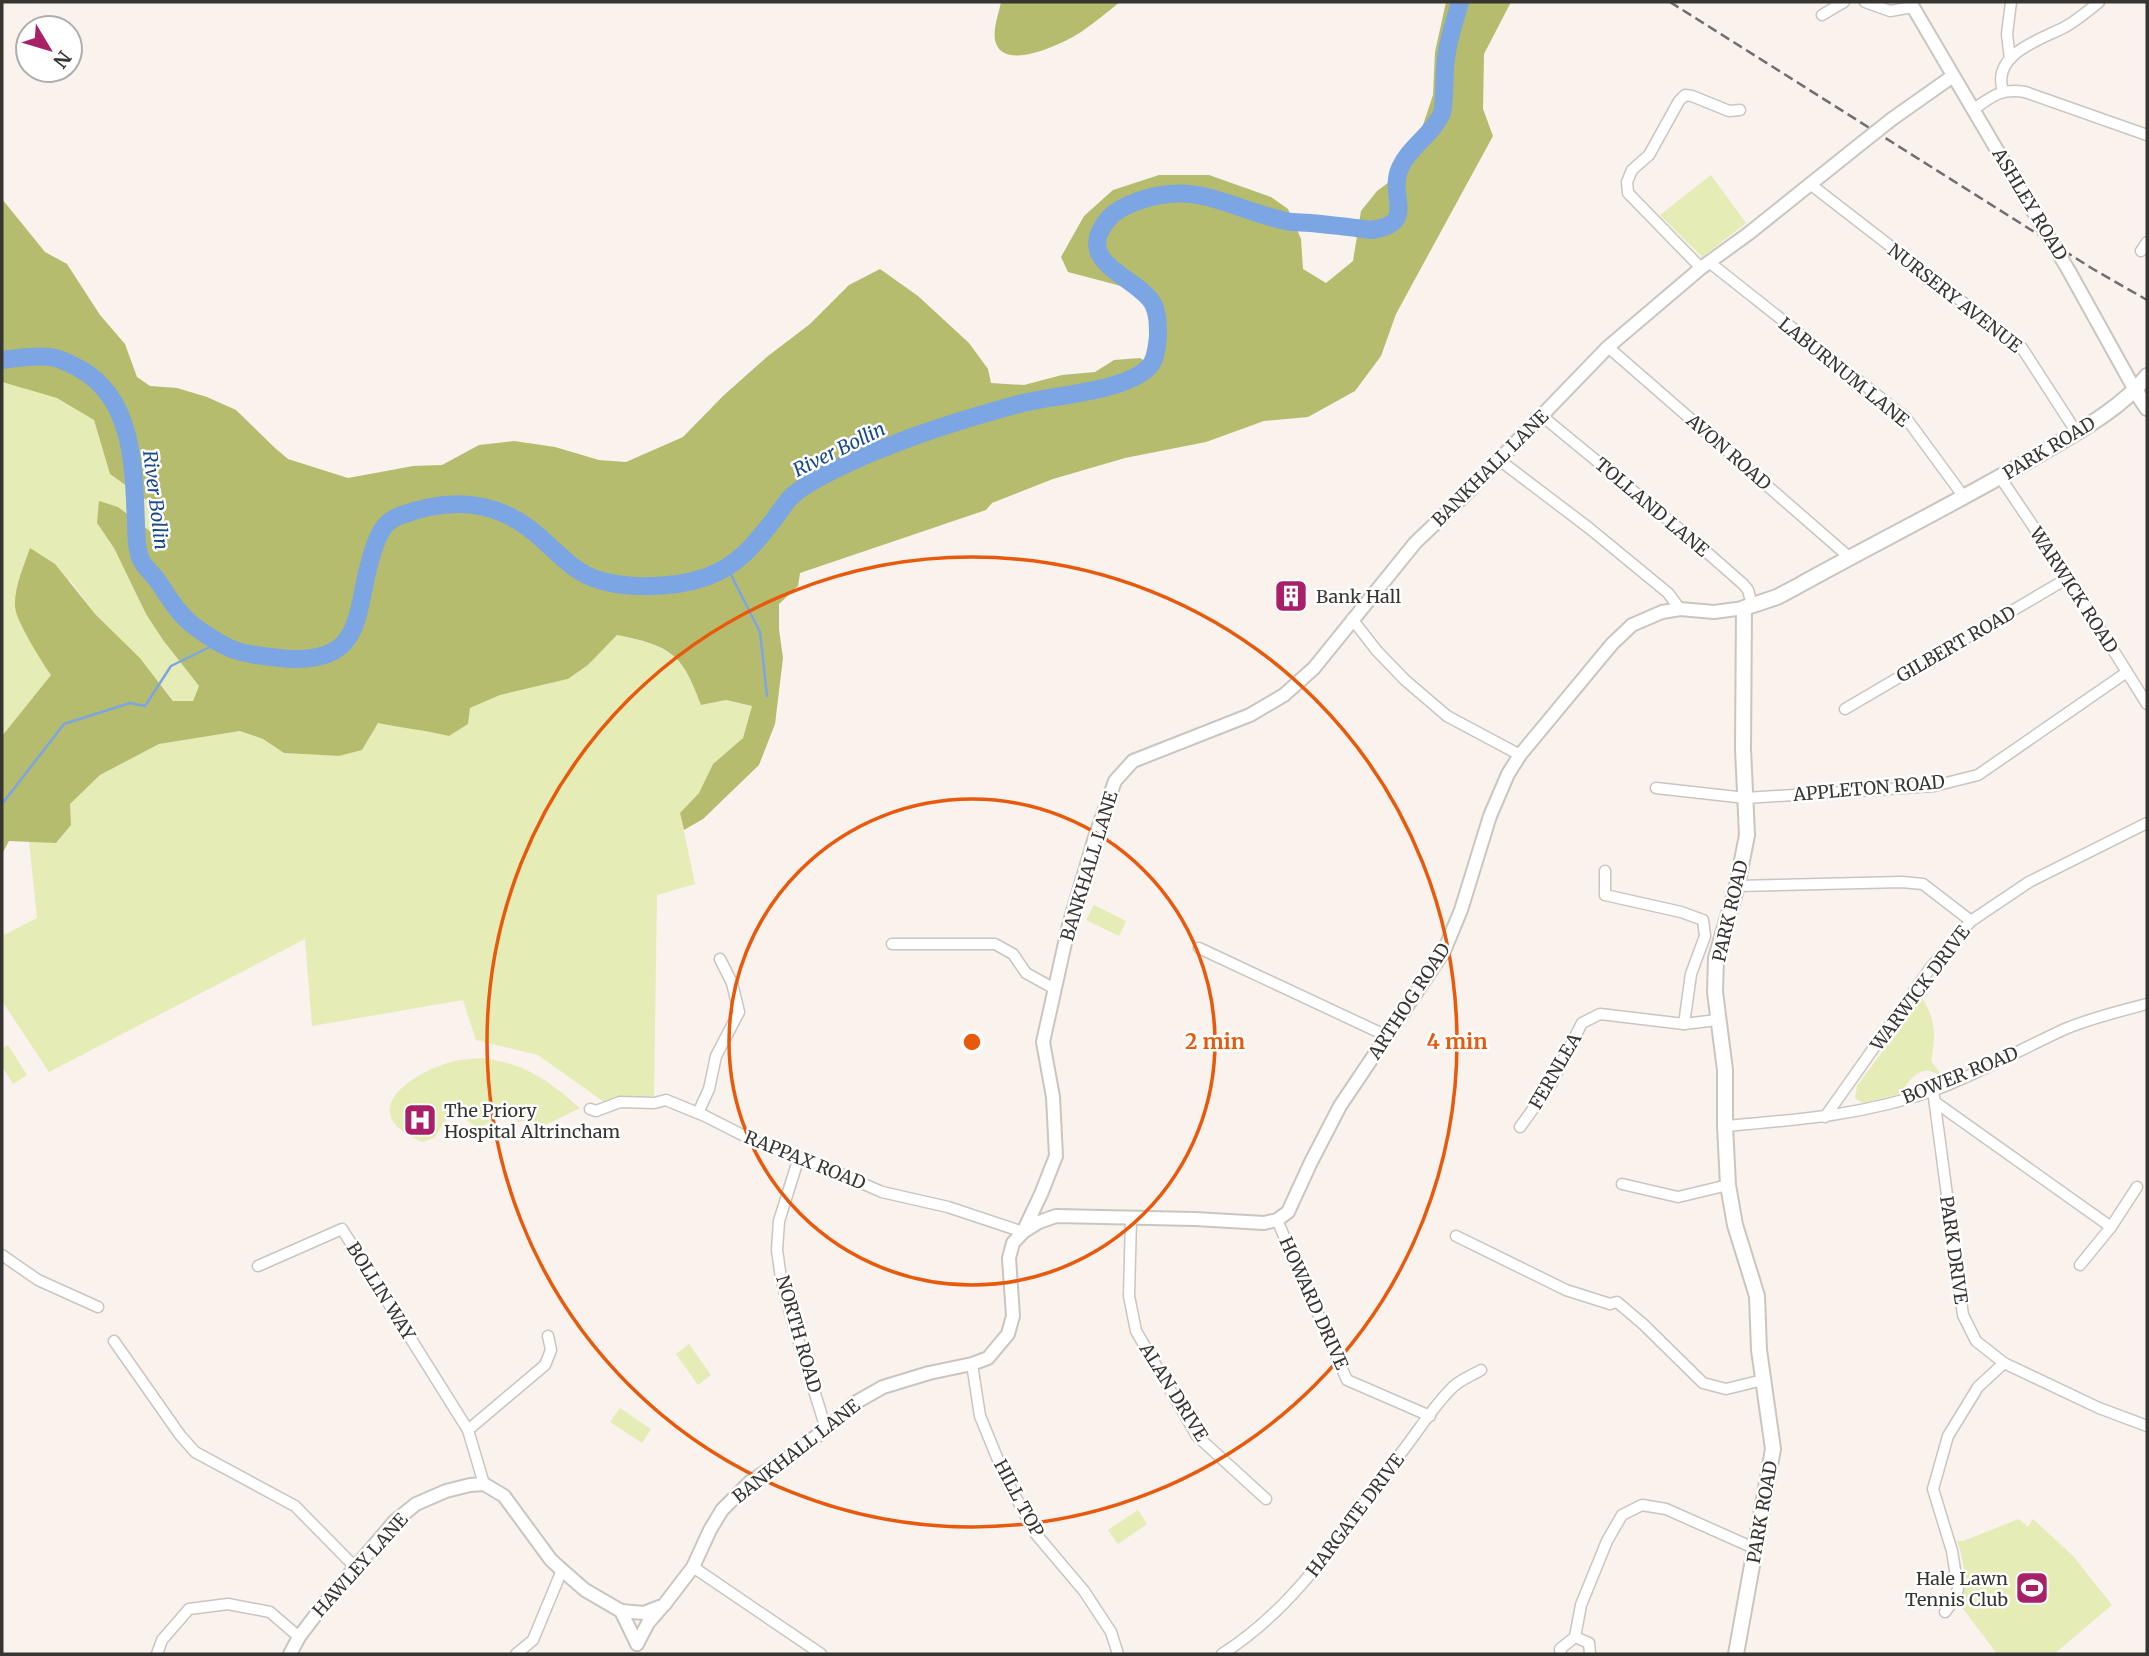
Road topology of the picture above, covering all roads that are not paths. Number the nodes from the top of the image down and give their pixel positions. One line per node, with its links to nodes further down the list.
1 (1844, 2): 6 (street)
2 (1865, 2): 5 (street)
3 (2011, 2): 7 (street)
4 (2099, 2): 7 (street)
5 (1912, 4): 8 (street, ASHLEY ROAD)
6 (1830, 13)
7 (2010, 59): 9 (street)
8 (1953, 76): 10 (street, ASHLEY ROAD); 13 (street, BANKHALL LANE, bridge)
9 (2003, 91): 10 (street); 12 (street)
10 (1974, 109): 17 (street, ASHLEY ROAD, bridge)
11 (1740, 110): 14 (street, LABURNUM LANE)
12 (2147, 135)
13 (1810, 184): 14 (street, BANKHALL LANE); 20 (street, NURSERY AVENUE)
14 (1705, 265): 15 (street, BANKHALL LANE); 23 (street, LABURNUM LANE)
15 (1608, 347): 19 (street, BANKHALL LANE); 24 (street, AVON ROAD)
16 (2147, 376): 17 (main road, PARK ROAD)
17 (2135, 390): 18 (main road, ASHLEY ROAD); 20 (main road, PARK ROAD)
18 (2147, 408)
19 (1542, 416): 21 (street, BANKHALL LANE); 26 (street, TOLLAND LANE)
20 (2077, 433): 22 (main road, PARK ROAD)
21 (1498, 459): 27 (street); 28 (street, BANKHALL LANE)
22 (2000, 477): 23 (main road, PARK ROAD); 25 (street, WARWICK ROAD)
23 (1964, 497): 24 (main road, PARK ROAD)
24 (1849, 557): 26 (main road, PARK ROAD)
25 (2068, 579): 29 (street, WARWICK ROAD); 31 (street, GILBERT ROAD)
26 (1748, 607): 27 (street, ARTHOG ROAD); 34 (main road, PARK ROAD)
27 (1680, 609): 32 (street, ARTHOG ROAD)
28 (1352, 619): 32 (street); 42 (street, BANKHALL LANE)
29 (2127, 672): 30 (street, WARWICK ROAD); 34 (street, APPLETON ROAD)
30 (2147, 704)
31 (1845, 709)
32 (1520, 755): 46 (street, ARTHOG ROAD)
33 (1656, 788): 34 (street, APPLETON ROAD)
34 (1746, 798): 37 (main road, PARK ROAD)
35 (2147, 823): 38 (street, WARWICK DRIVE)
36 (1605, 871): 45 (street)
37 (1737, 886): 38 (street); 44 (main road, PARK ROAD)
38 (1971, 921): 51 (street, WARWICK DRIVE)
39 (892, 944): 42 (street)
40 (1199, 948): 46 (street)
41 (720, 959): 50 (street)
42 (1054, 988): 61 (street, BANKHALL LANE)
43 (2147, 1004): 47 (street, BOWER ROAD)
44 (1717, 1020): 45 (street, FERNLEA); 52 (main road, PARK ROAD)
45 (1684, 1024): 53 (street, FERNLEA)
46 (1387, 1036): 59 (street, ARTHOG ROAD)
47 (1933, 1090): 48 (street, PARK DRIVE); 51 (street, BOWER ROAD)
48 (1935, 1102): 60 (street); 69 (street, PARK DRIVE)
49 (590, 1109): 50 (street, RAPPAX ROAD)
50 (698, 1113): 54 (street, RAPPAX ROAD)
51 (1825, 1117): 52 (street, BOWER ROAD)
52 (1725, 1126): 56 (main road, PARK ROAD)
53 (1520, 1128)
54 (799, 1157): 61 (street, RAPPAX ROAD); 75 (street, NORTH ROAD)
55 (1622, 1184): 56 (street)
56 (1728, 1185): 72 (main road, PARK ROAD)
57 (2137, 1187): 60 (street)
58 (1131, 1218): 59 (street); 61 (street); 78 (street, ALAN DRIVE)
59 (1277, 1220): 73 (street, HOWARD DRIVE)
60 (2111, 1227): 64 (street)
61 (1023, 1232): 70 (street, BANKHALL LANE)
62 (1457, 1236): 72 (street)
63 (2, 1255): 66 (street)
64 (2080, 1265)
65 (258, 1266): 76 (street, BOLLIN WAY)
66 (98, 1307)
67 (548, 1336): 76 (street)
68 (114, 1341): 81 (street)
69 (2004, 1363): 74 (street, PARK DRIVE); 85 (street)
70 (972, 1364): 75 (street, BANKHALL LANE); 93 (street, HILL TOP)
71 (1481, 1370): 73 (street, HARGATE DRIVE)
72 (1763, 1380): 79 (main road, PARK ROAD)
73 (1430, 1416): 94 (street, HARGATE DRIVE)
74 (2147, 1426)
75 (826, 1429): 80 (street, BANKHALL LANE)
76 (468, 1430): 77 (street, BOLLIN WAY)
77 (484, 1484): 81 (street, HAWLEY LANE); 82 (street)
78 (1266, 1499)
79 (1756, 1549): 87 (street); 97 (main road, PARK ROAD)
80 (694, 1567): 83 (street, BANKHALL LANE); 92 (street)
81 (356, 1568): 86 (street, HAWLEY LANE)
82 (562, 1570): 84 (street); 91 (street)
83 (664, 1605): 84 (street); 88 (street, BANKHALL LANE)
84 (621, 1611): 88 (street)
85 (1945, 1612)
86 (299, 1637): 89 (street); 90 (street, HAWLEY LANE)
87 (1575, 1637): 95 (street); 96 (street)
88 (638, 1649)
89 (157, 1654)
90 (290, 1654)
91 (516, 1654)
92 (821, 1654)
93 (1118, 1654)
94 (1222, 1654)
95 (1561, 1654)
96 (1590, 1654)
97 (1736, 1654)

